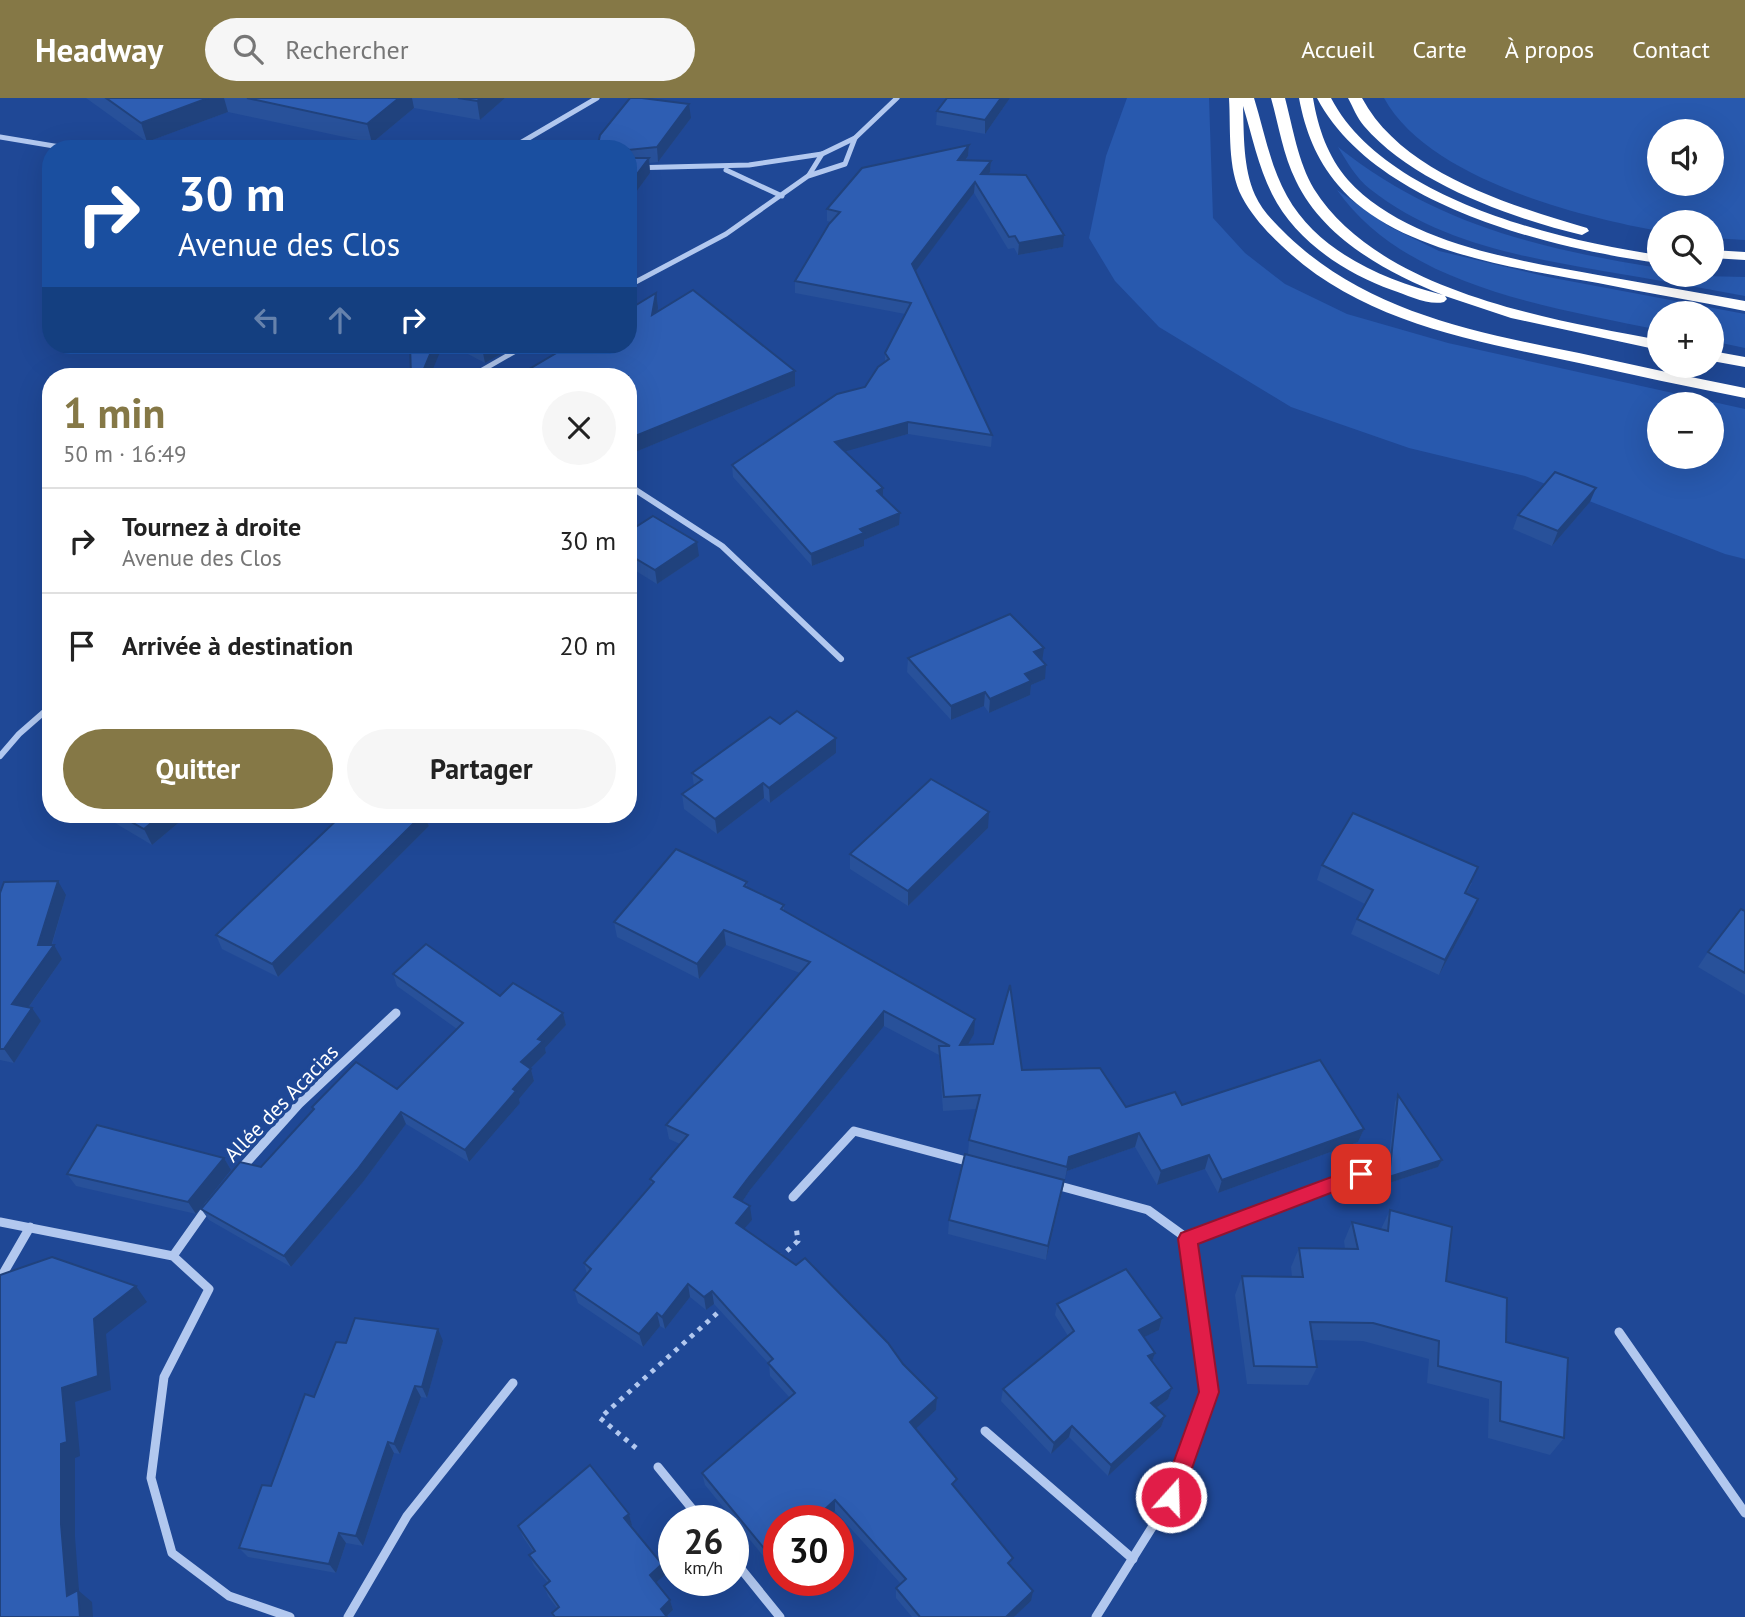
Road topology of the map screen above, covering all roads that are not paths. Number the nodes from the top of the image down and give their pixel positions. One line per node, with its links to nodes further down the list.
1 (597, 98): 11 (street)
2 (897, 98): 10 (street)
3 (1236, 98): 32 (highway)
4 (1247, 98): 26 (highway)
5 (1279, 98): 26 (highway)
6 (1306, 98): 25 (highway)
7 (1324, 98): 21 (highway)
8 (1355, 98): 18 (highway)
9 (0, 137): 12 (street)
10 (855, 138): 13 (street); 16 (street)
11 (525, 140)
12 (42, 144)
13 (822, 154): 15 (street); 16 (street)
14 (637, 168): 15 (street)
15 (722, 169): 17 (street)
16 (808, 176): 17 (street)
17 (782, 196): 24 (street)
18 (1647, 245)
19 (1724, 255): 20 (highway)
20 (1745, 256)
21 (1647, 257)
22 (1724, 264): 23 (highway)
23 (1745, 265)
24 (637, 281)
25 (1745, 306)
26 (1503, 310): 27 (highway)
27 (1647, 342)
28 (510, 354): 31 (street)
29 (1724, 358): 30 (highway)
30 (1745, 362)
31 (486, 368)
32 (1745, 393)
33 (637, 491): 34 (street)
34 (841, 659)
35 (42, 714): 36 (street)
36 (0, 757)
37 (396, 1013): 40 (street, Allée des Acacias)
38 (974, 1163): 43 (street)
39 (1361, 1174): 46 (street)
40 (236, 1175)
41 (1041, 1181): 46 (street)
42 (218, 1196): 47 (street)
43 (793, 1197)
44 (0, 1222): 45 (street)
45 (30, 1227): 47 (street); 48 (street)
46 (1188, 1239): 55 (street)
47 (173, 1256): 57 (street)
48 (0, 1279)
49 (1619, 1332): 54 (street)
50 (513, 1383): 58 (street)
51 (985, 1431): 55 (street)
52 (658, 1466): 53 (street)
53 (689, 1505)
54 (1745, 1513)
55 (1133, 1559): 60 (street)
56 (749, 1579): 59 (street)
57 (290, 1617)
58 (348, 1617)
59 (780, 1617)
60 (1096, 1617)

